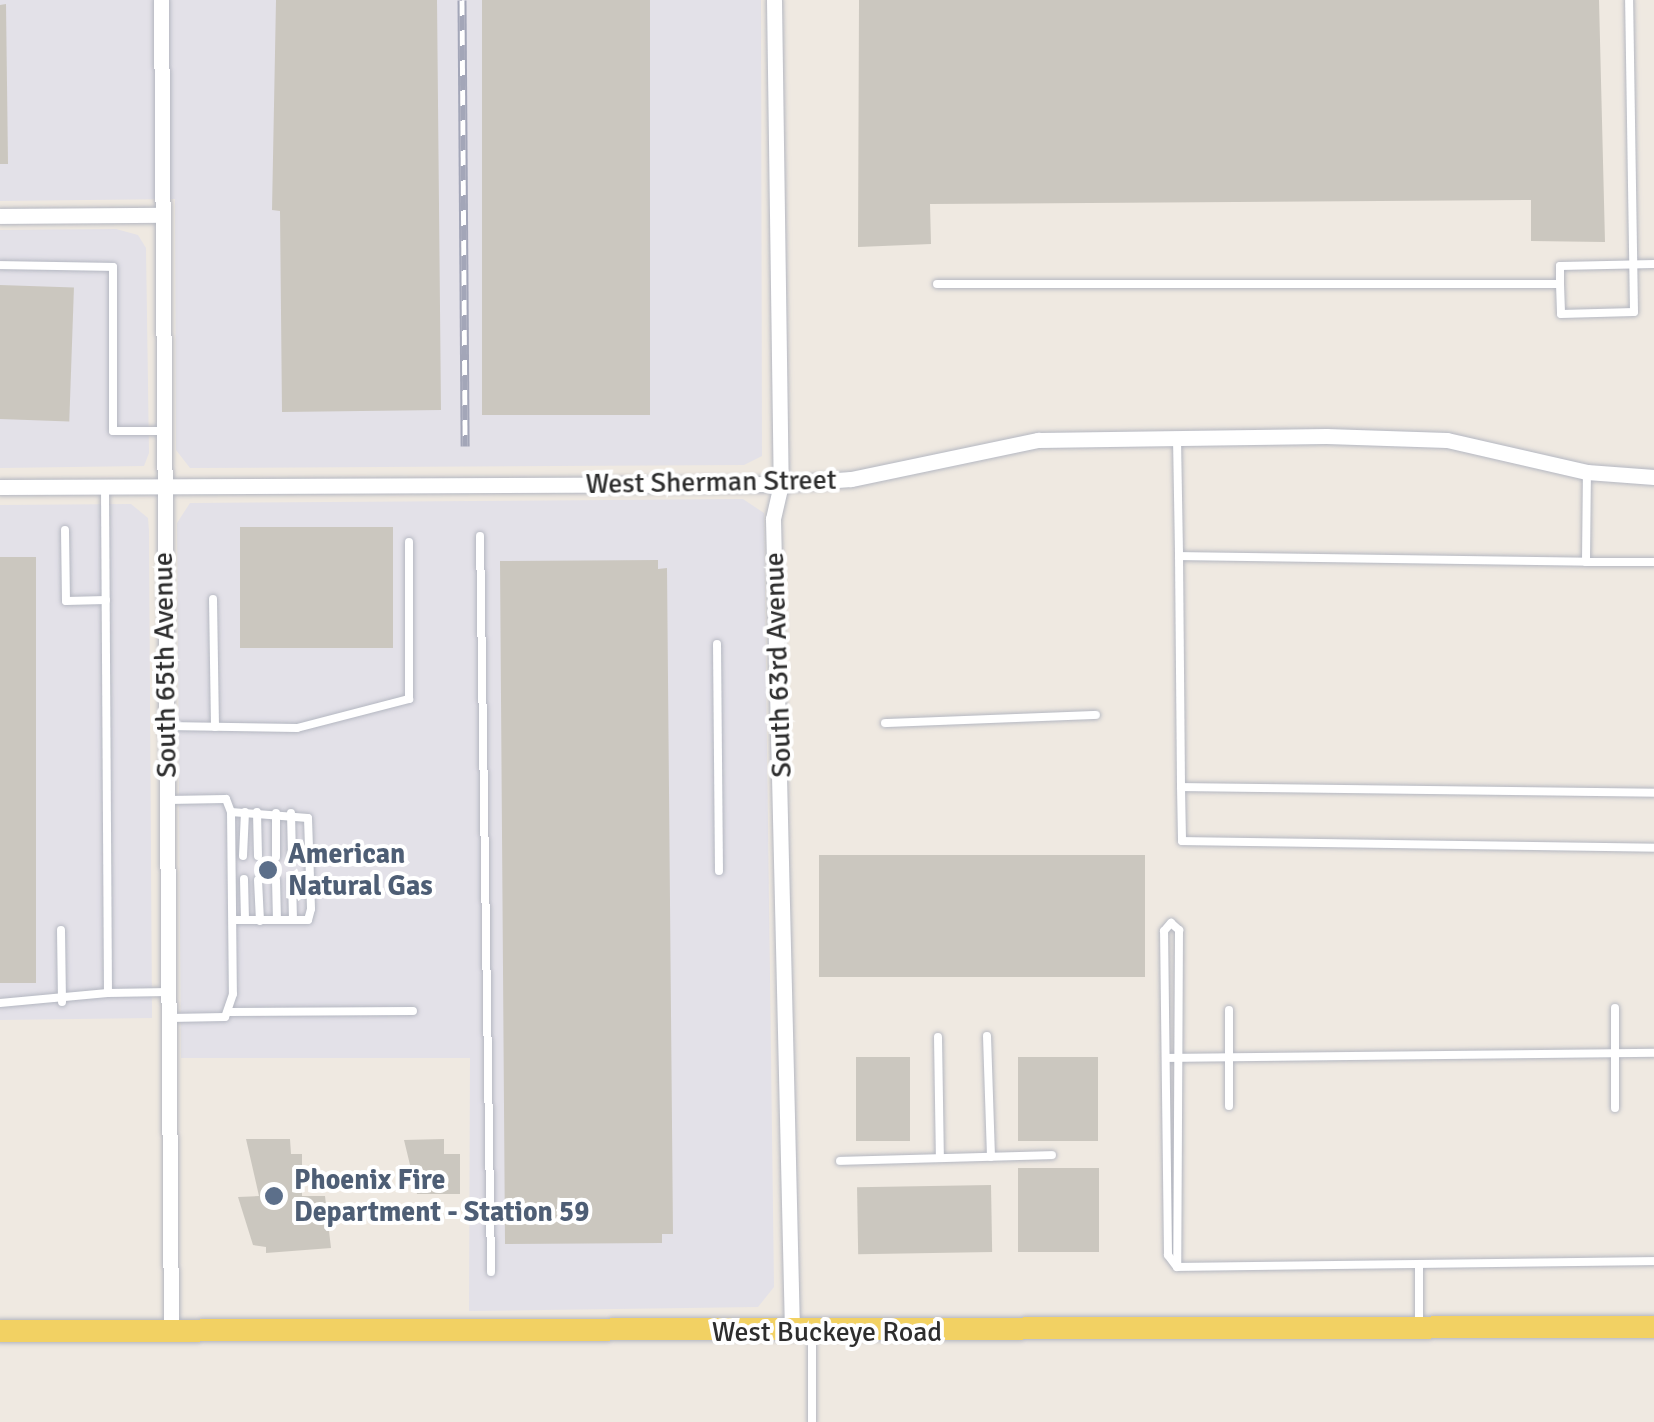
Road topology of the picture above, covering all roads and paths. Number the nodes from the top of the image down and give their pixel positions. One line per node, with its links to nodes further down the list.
1 (161, 0): 4 (street, South 65th Avenue)
2 (774, 0): 15 (street, South 63rd Avenue)
3 (1629, 0): 8 (lane)
4 (161, 215): 5 (street); 11 (street, South 65th Avenue)
5 (0, 216)
6 (1654, 264): 8 (lane)
7 (0, 265): 11 (lane)
8 (1633, 265): 10 (lane); 10 (lane)
9 (937, 284): 10 (lane)
10 (1560, 284)
11 (163, 431): 18 (street, South 65th Avenue)
12 (1177, 438): 13 (street, West Sherman Street); 15 (street, West Sherman Street); 22 (lane)
13 (1587, 472): 14 (street, West Sherman Street); 23 (lane)
14 (1654, 478)
15 (781, 484): 18 (street, West Sherman Street); 86 (street, South 63rd Avenue)
16 (0, 487): 17 (street, West Sherman Street)
17 (104, 487): 18 (street, West Sherman Street); 25 (lane)
18 (162, 488): 30 (street, South 65th Avenue)
19 (65, 530): 25 (lane)
20 (480, 536): 81 (lane)
21 (409, 542): 31 (lane)
22 (1179, 556): 23 (lane); 32 (lane)
23 (1586, 562): 24 (lane)
24 (1654, 562)
25 (106, 600): 57 (lane)
26 (212, 600): 31 (lane)
27 (717, 644): 45 (lane)
28 (1096, 715): 29 (lane)
29 (885, 724)
30 (166, 726): 31 (lane); 34 (street, South 65th Avenue)
31 (215, 727)
32 (1181, 787): 33 (lane); 40 (lane)
33 (1654, 793)
34 (167, 800): 35 (lane); 56 (street, South 65th Avenue)
35 (231, 812): 36 (lane); 50 (lane)
36 (245, 812): 37 (lane); 41 (lane)
37 (258, 812): 38 (lane); 42 (lane)
38 (276, 812): 39 (lane); 43 (lane)
39 (291, 813): 44 (lane); 53 (lane)
40 (1654, 848)
41 (244, 856)
42 (258, 856)
43 (276, 857)
44 (292, 857)
45 (719, 871)
46 (244, 878): 51 (lane)
47 (292, 879): 53 (lane)
48 (258, 880): 54 (lane)
49 (276, 880): 52 (lane)
50 (232, 920): 51 (lane); 63 (lane)
51 (245, 920): 54 (lane)
52 (277, 920): 53 (lane); 54 (lane)
53 (294, 920)
54 (260, 921)
55 (61, 930): 58 (lane)
56 (170, 992): 57 (lane); 64 (street, South 65th Avenue)
57 (108, 993): 58 (lane)
58 (62, 1002): 59 (lane)
59 (0, 1003)
60 (1615, 1008): 68 (lane)
61 (1228, 1010): 69 (lane)
62 (414, 1011): 63 (lane)
63 (230, 1012): 64 (lane)
64 (170, 1018): 84 (street, South 65th Avenue)
65 (938, 1036): 76 (lane)
66 (987, 1036): 75 (lane)
67 (1654, 1053): 68 (lane)
68 (1615, 1054): 69 (lane); 73 (lane)
69 (1228, 1057): 71 (lane); 72 (lane)
70 (1166, 1058): 71 (lane); 71 (lane); 80 (lane)
71 (1180, 1058): 80 (lane)
72 (1229, 1106)
73 (1615, 1108)
74 (1052, 1155): 75 (lane)
75 (992, 1156): 76 (lane)
76 (940, 1158): 77 (lane)
77 (840, 1162)
78 (1654, 1261): 79 (lane)
79 (1419, 1264): 80 (lane); 83 (lane)
80 (1177, 1267)
81 (491, 1272)
82 (1654, 1326): 83 (main road, West Buckeye Road)
83 (1419, 1329): 86 (main road, West Buckeye Road)
84 (172, 1330): 85 (main road, West Buckeye Road); 86 (main road, West Buckeye Road)
85 (0, 1331)
86 (802, 1332): 87 (lane)
87 (812, 1422)

